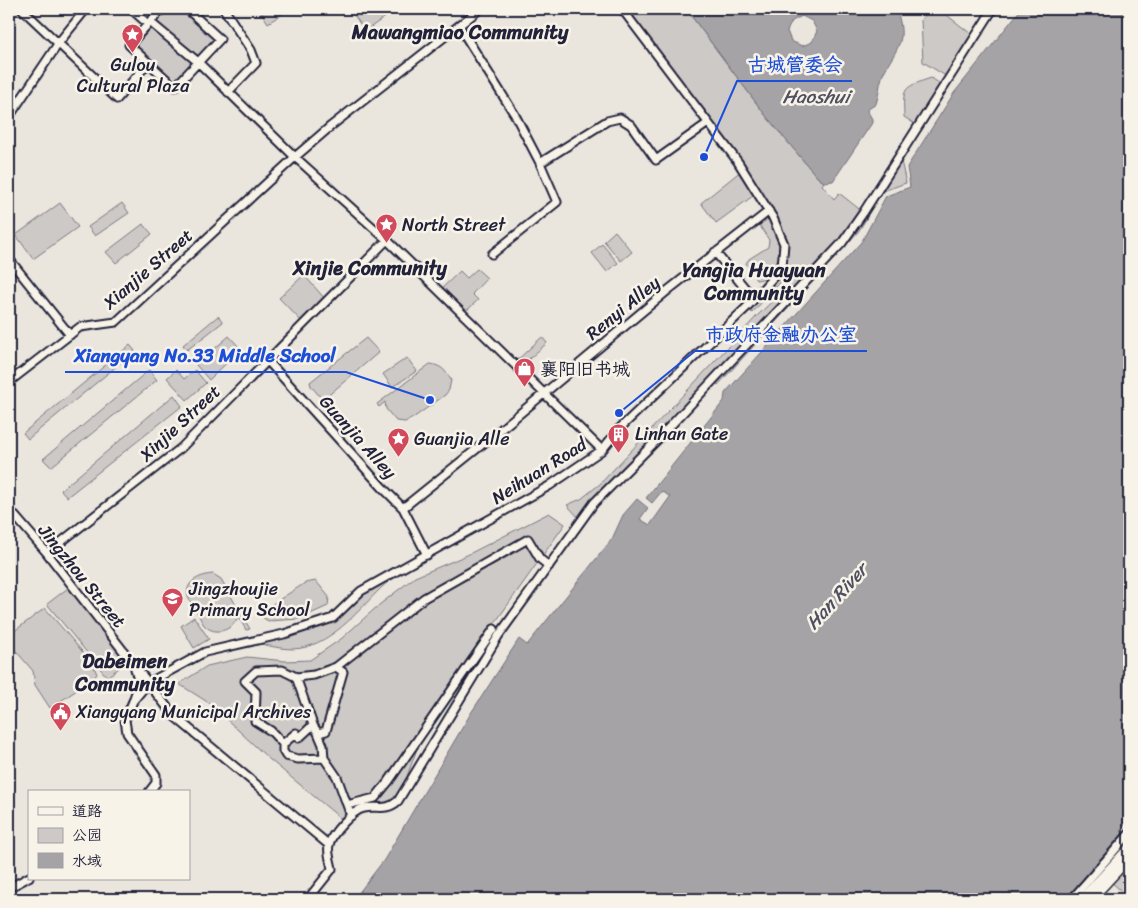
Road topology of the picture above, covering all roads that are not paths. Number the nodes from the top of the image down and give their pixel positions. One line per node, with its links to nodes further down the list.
1 (22, 9): 12 (street)
2 (86, 9): 12 (street)
3 (131, 9): 10 (street)
4 (162, 9): 10 (street)
5 (187, 9): 13 (street)
6 (224, 9): 15 (street)
7 (480, 9): 11 (street, Xianjie Street)
8 (622, 9): 18 (street, Neihuan Road)
9 (993, 9): 38 (street)
10 (149, 23): 13 (street); 14 (street)
11 (459, 26): 19 (street, Xianjie Street); 20 (street)
12 (59, 44): 14 (street); 16 (street)
13 (198, 62): 14 (street); 15 (street)
14 (148, 63)
15 (228, 92): 19 (street)
16 (11, 108): 17 (street)
17 (9, 117)
18 (708, 123): 20 (street); 21 (street, Neihuan Road)
19 (294, 157): 22 (street); 29 (street, Xianjie Street)
20 (540, 163): 24 (street)
21 (769, 211): 23 (street, Renyi Alley); 28 (street, Neihuan Road)
22 (387, 240): 30 (street, Xinjie Street); 32 (street)
23 (716, 252): 28 (street); 32 (street, Renyi Alley)
24 (492, 254)
25 (9, 259): 26 (street)
26 (16, 269): 27 (street); 29 (street)
27 (9, 275)
28 (754, 299): 33 (street, Neihuan Road)
29 (70, 335): 31 (street, Xianjie Street)
30 (267, 360): 34 (street, Guanjia Alley); 36 (street, Xinjie Street)
31 (9, 382)
32 (544, 393): 33 (street); 34 (street, Renyi Alley)
33 (602, 450): 37 (street, Neihuan Road)
34 (403, 508): 37 (street, Guanjia Alley)
35 (9, 509): 36 (street, Jingzhou Street)
36 (46, 553): 40 (street, Jingzhou Street)
37 (427, 555): 42 (street, Neihuan Road)
38 (549, 566): 41 (street); 52 (street)
39 (494, 629): 51 (street)
40 (134, 664): 42 (street); 44 (street, Jingzhou Street); 45 (street)
41 (336, 667): 43 (street); 47 (street)
42 (164, 674): 44 (street, Neihuan Road)
43 (296, 677): 46 (street); 48 (street)
44 (148, 683): 45 (street); 54 (street, Jingzhou Street)
45 (133, 701): 50 (street)
46 (313, 725): 47 (street); 48 (street)
47 (318, 734): 49 (street)
48 (283, 744): 49 (street)
49 (324, 758): 51 (street)
50 (151, 790)
51 (347, 804): 52 (street)
52 (351, 816): 54 (street)
53 (1129, 834): 60 (street)
54 (329, 845): 59 (street)
55 (1129, 848): 61 (main road)
56 (1129, 858): 62 (main road)
57 (28, 878): 58 (street)
58 (9, 888)
59 (308, 899)
60 (1072, 899)
61 (1082, 899)
62 (1091, 899)

